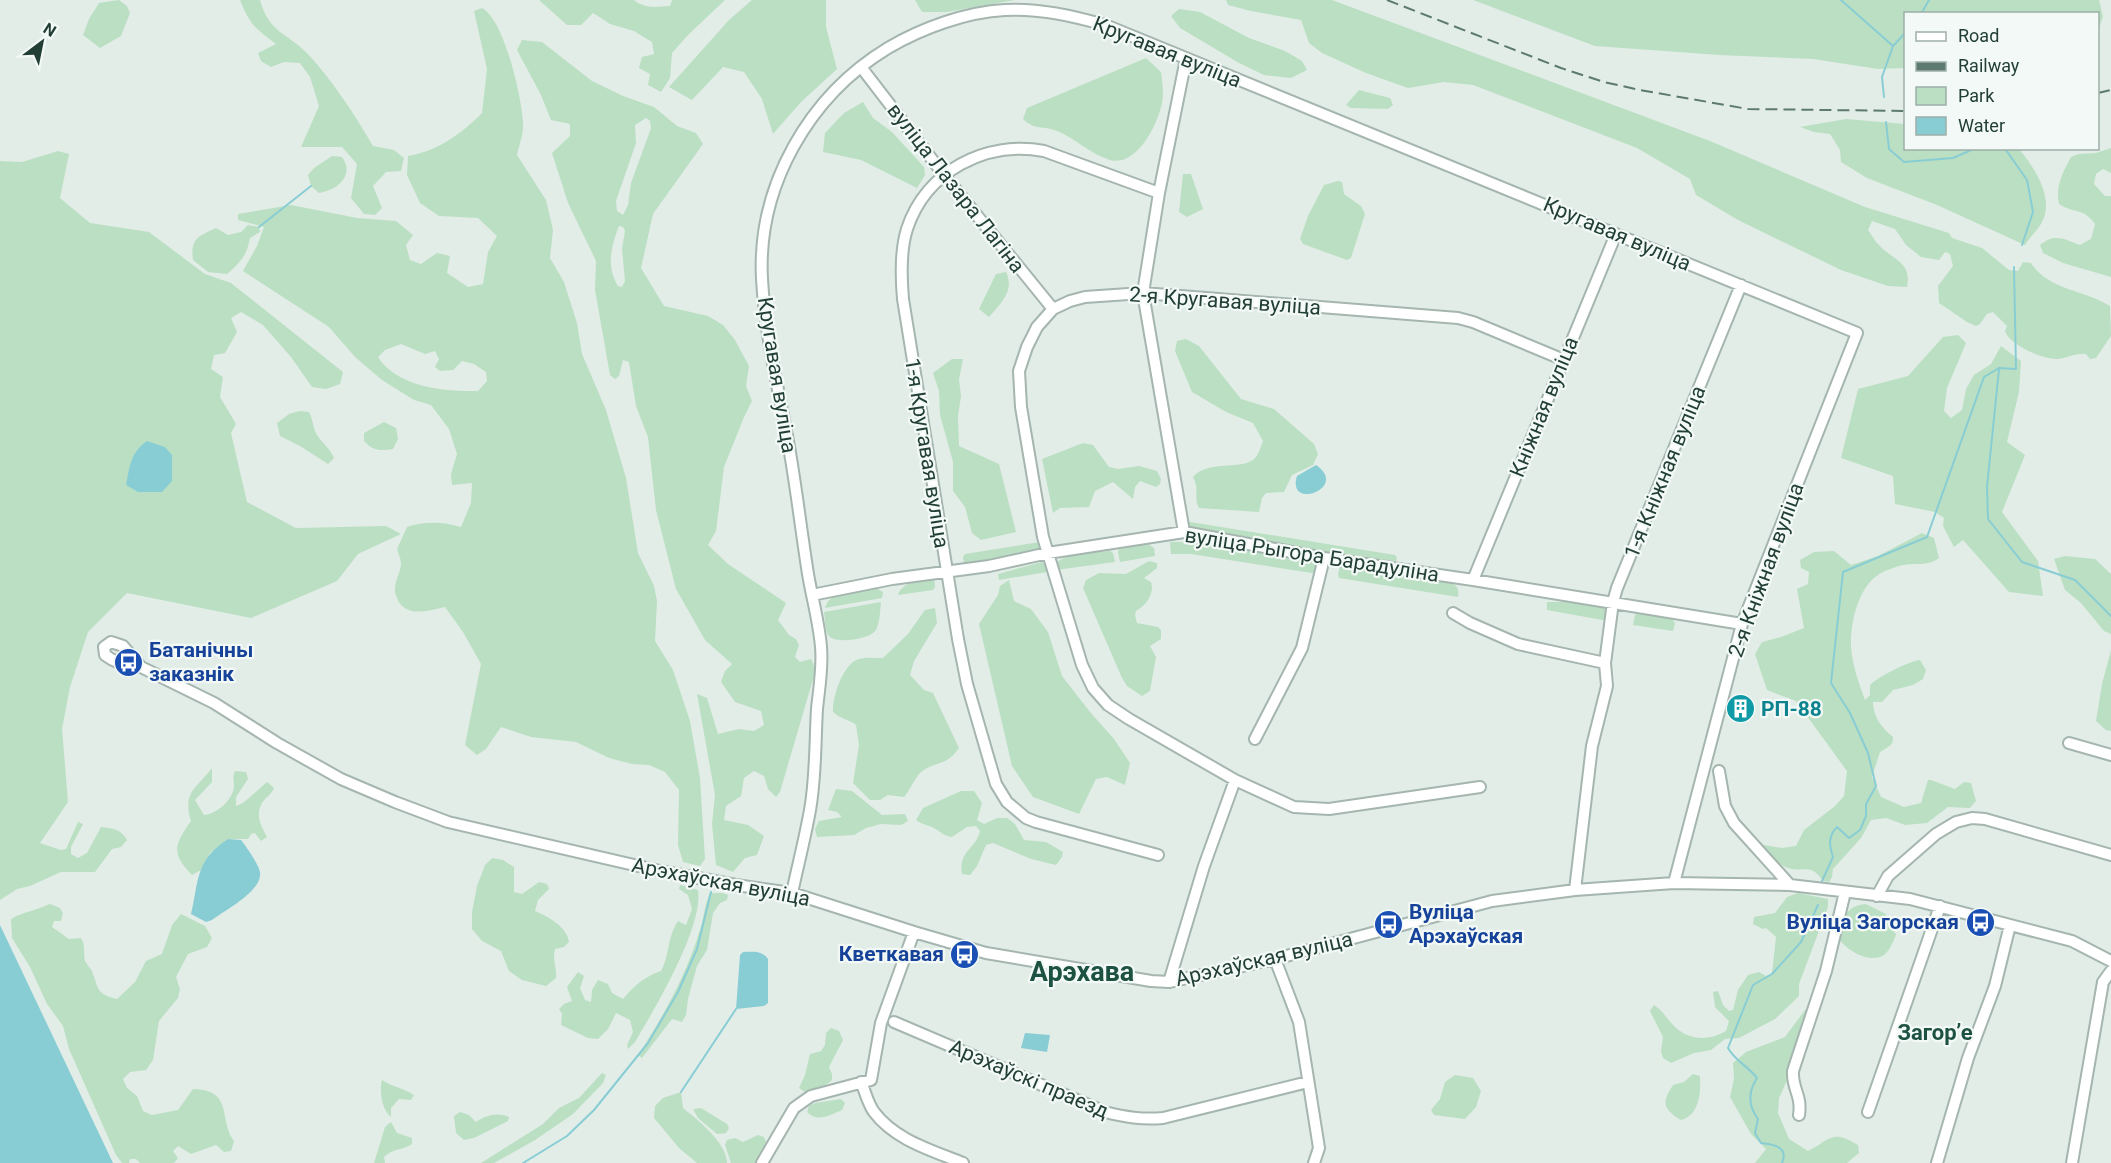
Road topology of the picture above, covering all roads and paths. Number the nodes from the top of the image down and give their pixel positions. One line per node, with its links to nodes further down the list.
1 (1186, 59): 2 (street, Кругавая вуліца); 4 (street); 5 (street, Кругавая вуліца)
2 (861, 67): 3 (street, вуліца Лазара Лагіна); 16 (street, Кругавая вуліца)
3 (944, 175): 4 (street, 1-я Кругавая вуліца); 8 (street, вуліца Лазара Лагіна); 14 (street, 1-я Кругавая вуліца)
4 (1159, 193): 7 (street)
5 (1616, 234): 6 (street, Кругавая вуліца); 10 (street, Кніжная вуліца)
6 (1741, 285): 9 (street, Кругавая вуліца); 17 (street, 1-я Кніжная вуліца)
7 (1143, 293): 8 (street, 2-я Кругавая вуліца); 10 (street, 2-я Кругавая вуліца); 11 (street)
8 (1053, 309): 12 (street)
9 (1857, 333): 19 (street, 2-я Кніжная вуліца)
10 (1564, 360): 15 (street, Кніжная вуліца)
11 (1184, 532): 12 (street, вуліца Рыгора Барадуліна); 13 (street, вуліца Рыгора Барадуліна)
12 (1048, 554): 14 (street, вуліца Рыгора Барадуліна); 26 (street)
13 (1324, 558): 15 (street, вуліца Рыгора Барадуліна); 22 (street)
14 (947, 572): 16 (street, вуліца Рыгора Барадуліна); 28 (street, 1-я Кругавая вуліца)
15 (1473, 580): 17 (street, вуліца Рыгора Барадуліна)
16 (812, 595): 33 (street, Кругавая вуліца)
17 (1613, 602): 19 (street, вуліца Рыгора Барадуліна); 20 (street, 1-я Кніжная вуліца)
18 (1453, 613): 20 (street)
19 (1742, 624): 30 (street, 2-я Кніжная вуліца)
20 (1605, 663): 32 (street, 1-я Кніжная вуліца)
21 (141, 667): 33 (street, Арэхаўская вуліца)
22 (1256, 739)
23 (2069, 743): 24 (street)
24 (2111, 755)
25 (1719, 771): 31 (street)
26 (1235, 780): 27 (street); 42 (street)
27 (1480, 787)
28 (1158, 855)
29 (2111, 855): 35 (street)
30 (1674, 883): 31 (street, Арэхаўская вуліца); 32 (street, Арэхаўская вуліца)
31 (1790, 885): 34 (street, Арэхаўская вуліца)
32 (1575, 890): 39 (street, Арэхаўская вуліца)
33 (792, 892): 38 (street, Арэхаўская вуліца)
34 (1845, 892): 35 (street, Арэхаўская вуліца); 47 (street)
35 (1877, 896): 36 (street, Арэхаўская вуліца)
36 (1940, 906): 37 (street, Арэхаўская вуліца); 46 (street)
37 (2010, 925): 40 (street, Арэхаўская вуліца); 51 (street)
38 (914, 932): 42 (street, Арэхаўская вуліца); 44 (street)
39 (1275, 959): 42 (street, Арэхаўская вуліца); 45 (street)
40 (2111, 961)
41 (2111, 971): 52 (street)
42 (1169, 982)
43 (894, 1022): 45 (street, Арэхаўскі праезд)
44 (861, 1082): 48 (street); 49 (street)
45 (1308, 1082): 50 (street)
46 (1868, 1112)
47 (1799, 1115)
48 (762, 1163)
49 (963, 1163)
50 (1314, 1163)
51 (1937, 1163)
52 (2072, 1163)

